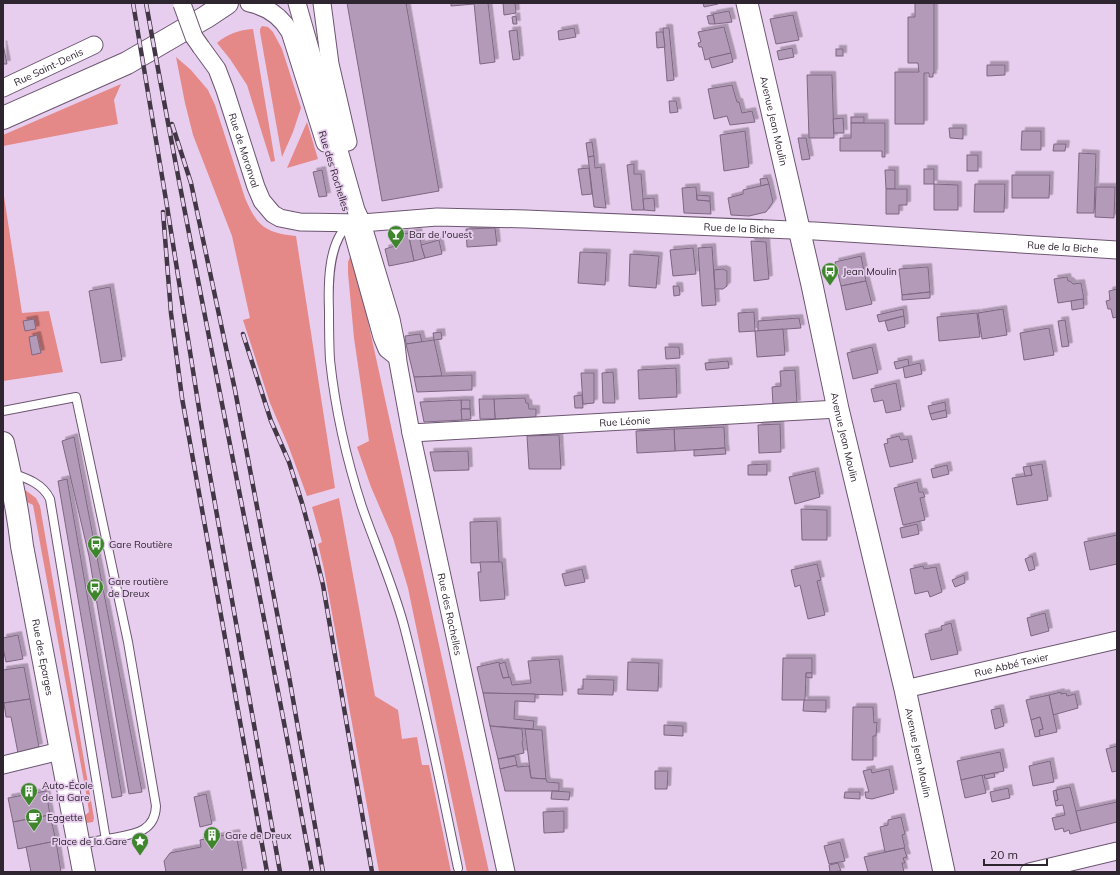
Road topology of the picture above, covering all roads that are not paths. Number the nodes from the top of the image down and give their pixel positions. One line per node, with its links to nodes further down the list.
1 (182, 3): 10 (street, Rue de Moronval, bridge)
2 (227, 3): 9 (main road)
3 (249, 3): 10 (street, Rue des Rochelles)
4 (298, 3): 10 (street, Rue des Rochelles)
5 (322, 3): 10 (street, Rue des Rochelles)
6 (747, 3): 11 (street, Avenue Jean Moulin)
7 (94, 44): 8 (street, Rue Saint-Denis)
8 (3, 88)
9 (3, 118)
10 (356, 223): 11 (street, Rue de la Biche); 15 (street, Rue des Rochelles); 27 (lane)
11 (799, 231): 12 (street, Rue de la Biche); 13 (street, Avenue Jean Moulin)
12 (1117, 250)
13 (838, 409): 15 (street, Rue Léonie); 21 (street, Avenue Jean Moulin)
14 (3, 411): 24 (lane)
15 (411, 433): 29 (street, Rue des Rochelles)
16 (3, 443): 17 (main road, Rue des Eparges)
17 (10, 473): 19 (main road, Rue des Eparges); 24 (lane)
18 (3, 498): 19 (main road)
19 (22, 546): 22 (main road, Rue des Eparges)
20 (1117, 640): 21 (street, Rue Abbé Texier)
21 (905, 689): 30 (street, Avenue Jean Moulin)
22 (60, 750): 23 (street); 25 (main road, Rue des Eparges)
23 (3, 765)
24 (106, 840): 25 (lane)
25 (79, 844): 28 (main road, Rue des Eparges)
26 (1117, 851): 31 (street)
27 (458, 868)
28 (84, 872)
29 (506, 872)
30 (944, 872)
31 (1028, 872)

